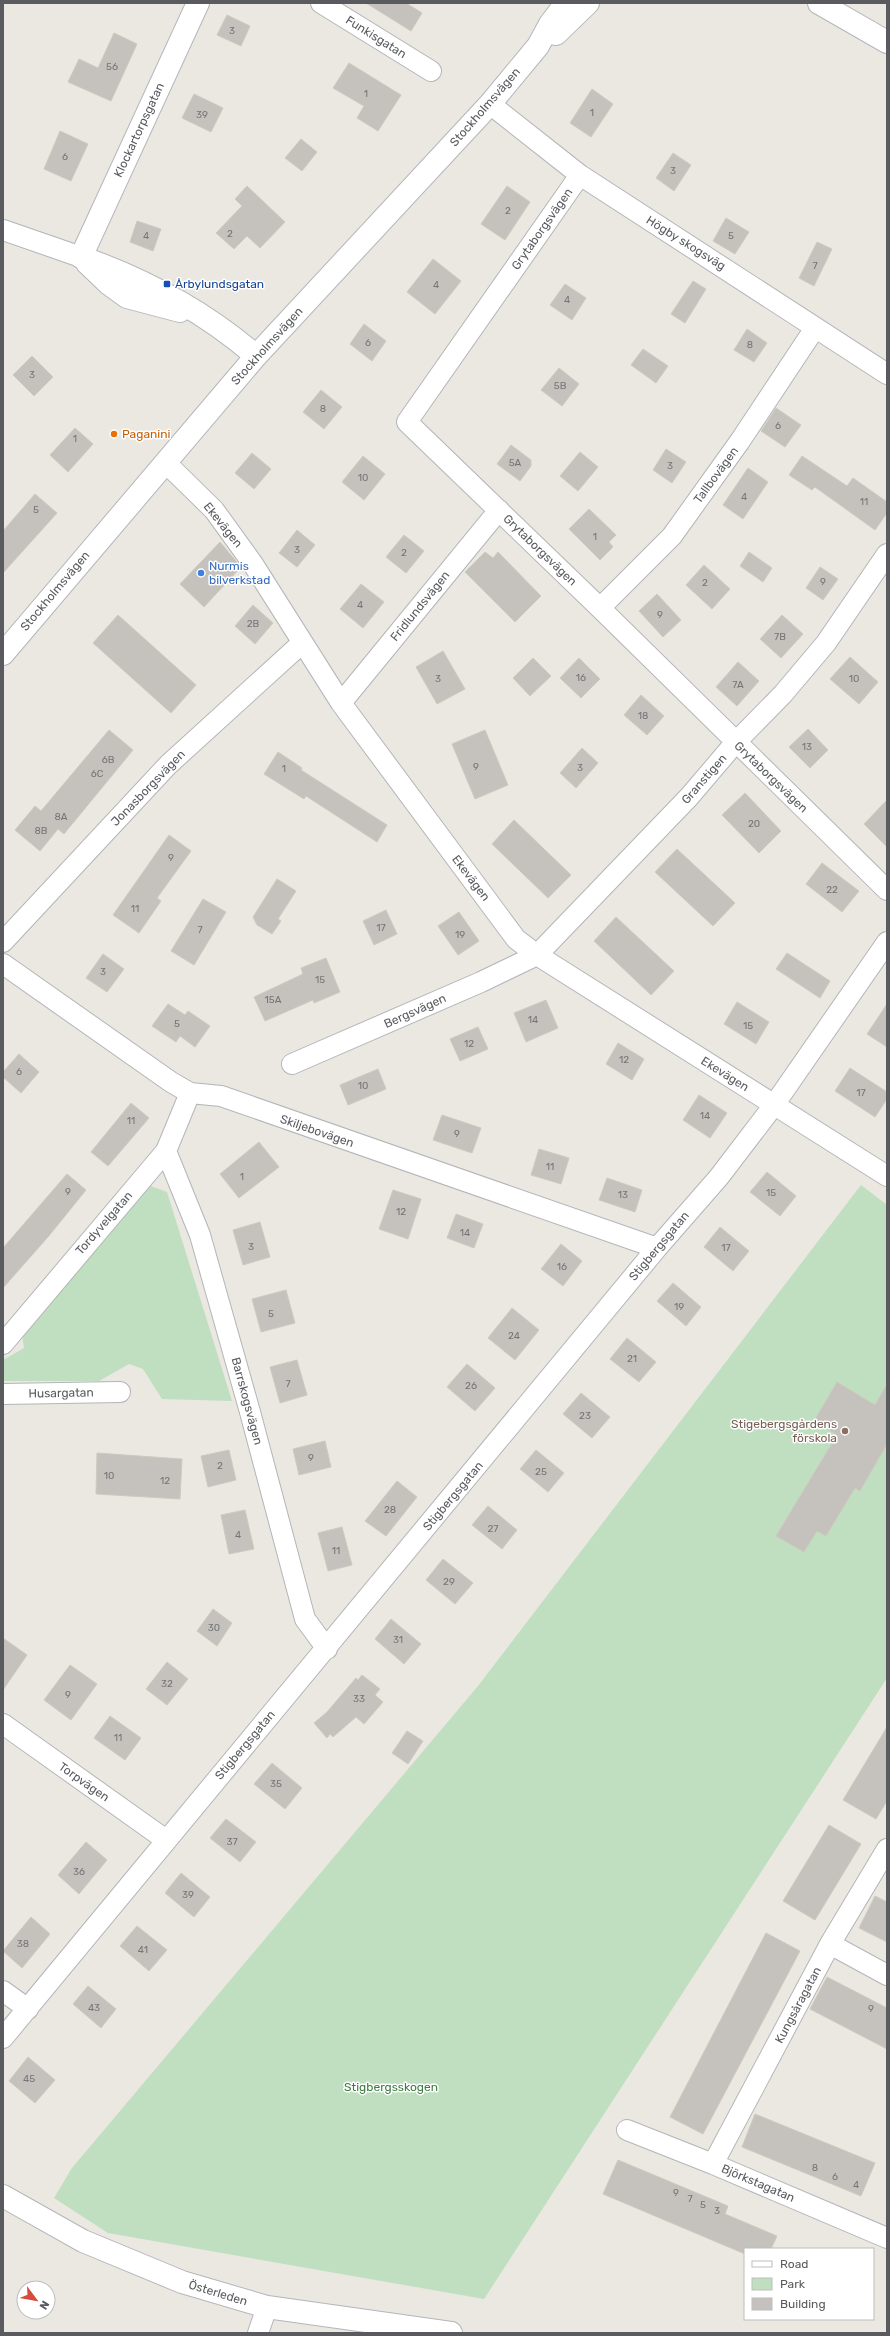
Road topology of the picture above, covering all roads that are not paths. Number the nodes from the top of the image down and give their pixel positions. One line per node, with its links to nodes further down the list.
1 (198, 3): 12 (main road, Klockartorpsgatan)
2 (321, 3): 8 (street, Funkisgatan)
3 (566, 3): 7 (main road, Stockholmsvägen)
4 (588, 3): 7 (main road, Stockholmsvägen)
5 (819, 3): 6 (main road)
6 (887, 42)
7 (538, 46): 9 (main road, Stockholmsvägen)
8 (431, 71)
9 (490, 104): 10 (street, Högby skogsväg); 14 (main road, Stockholmsvägen)
10 (580, 175): 13 (street, Högby skogsväg); 17 (street, Grytaborgsvägen)
11 (3, 230): 12 (street)
12 (81, 257): 14 (main road)
13 (815, 328): 15 (street, Högby skogsväg); 19 (street, Tallbovägen)
14 (256, 356): 16 (main road, Stockholmsvägen)
15 (887, 374)
16 (166, 463): 20 (street, Ekevägen); 21 (main road, Stockholmsvägen)
17 (499, 510): 19 (street, Grytaborgsvägen); 22 (street, Fridlundsvägen)
18 (887, 554): 23 (street, Granstigen)
19 (600, 608): 23 (street, Grytaborgsvägen)
20 (302, 644): 22 (street, Ekevägen); 25 (street, Jonasborgsvägen)
21 (3, 654)
22 (341, 703): 27 (street, Ekevägen)
23 (735, 743): 24 (street, Grytaborgsvägen); 27 (street, Granstigen)
24 (887, 890)
25 (3, 942)
26 (887, 942): 31 (street, Stigbergsgatan)
27 (537, 955): 29 (street, Bergsvägen); 31 (street, Ekevägen)
28 (3, 964): 30 (street, Skiljebovägen)
29 (292, 1064)
30 (190, 1093): 32 (street, Tordyvelgatan); 34 (street, Skiljebovägen)
31 (774, 1105): 33 (street, Ekevägen); 34 (street, Stigbergsgatan)
32 (166, 1151): 35 (street, Tordyvelgatan); 38 (street, Barrskogsvägen)
33 (887, 1176)
34 (657, 1248): 38 (street, Stigbergsgatan)
35 (3, 1344)
36 (120, 1392): 37 (street, Husargatan)
37 (3, 1394)
38 (326, 1649): 40 (street, Stigbergsgatan)
39 (3, 1724): 40 (street, Torpvägen)
40 (166, 1840): 45 (street, Stigbergsgatan)
41 (887, 1849): 42 (street, Kungsåragatan)
42 (830, 1944): 43 (street); 48 (street, Kungsåragatan)
43 (887, 1975)
44 (3, 1991): 45 (street)
45 (28, 2008): 46 (street, Stigbergsgatan)
46 (3, 2038)
47 (627, 2130): 48 (street, Björkstagatan)
48 (713, 2164): 50 (street, Björkstagatan)
49 (3, 2196): 51 (main road, Österleden)
50 (887, 2238)
51 (267, 2308): 52 (street); 53 (main road, Österleden)
52 (258, 2333)
53 (451, 2333)

